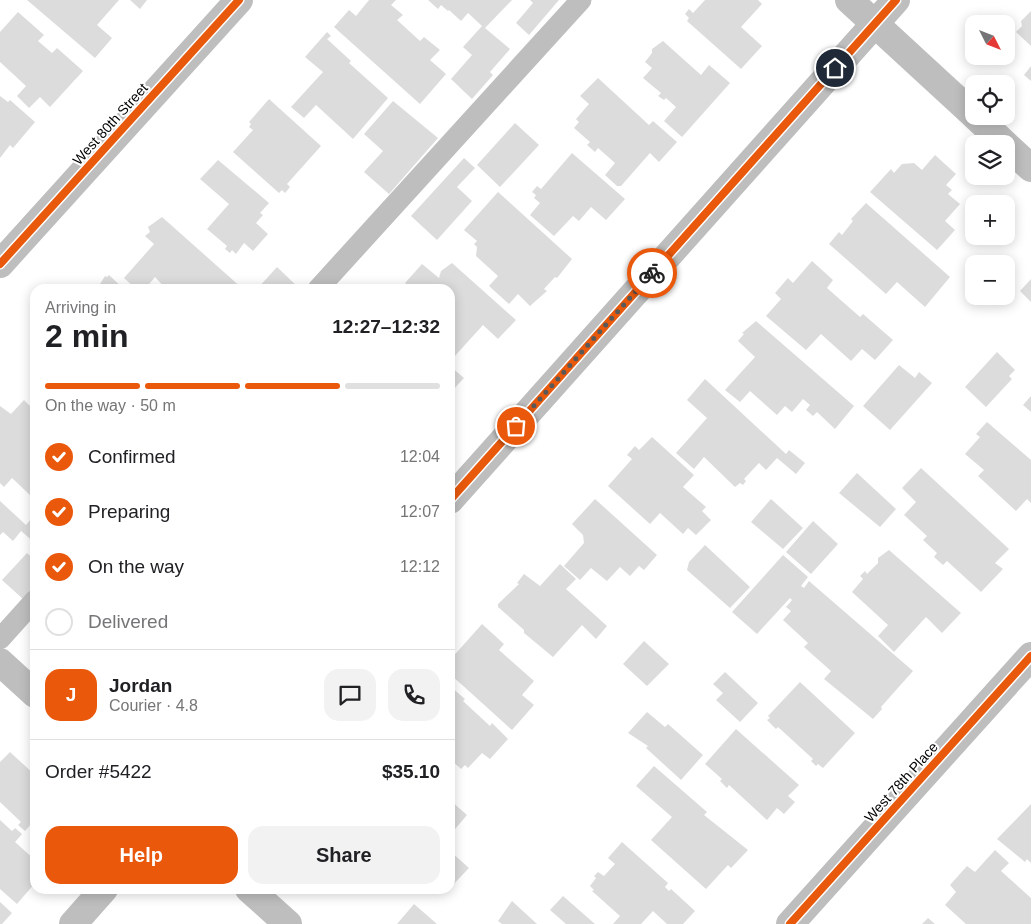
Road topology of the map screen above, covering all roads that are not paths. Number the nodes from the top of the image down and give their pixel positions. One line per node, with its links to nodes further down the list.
1 (239, 0): 11 (street, West 80th Street)
2 (581, 0): 12 (lane)
3 (849, 0): 5 (street)
4 (896, 0): 5 (street)
5 (874, 24): 6 (street); 13 (street)
6 (965, 108)
7 (984, 125): 8 (street)
8 (996, 135)
9 (1015, 153): 10 (street)
10 (1031, 168)
11 (0, 264)
12 (323, 284)
13 (455, 494)
14 (30, 606): 15 (lane)
15 (0, 639)
16 (1031, 656): 23 (street, West 78th Place)
17 (0, 662): 18 (street)
18 (30, 689)
19 (100, 894): 21 (street)
20 (255, 894): 22 (street)
21 (73, 924)
22 (288, 924)
23 (790, 924)

